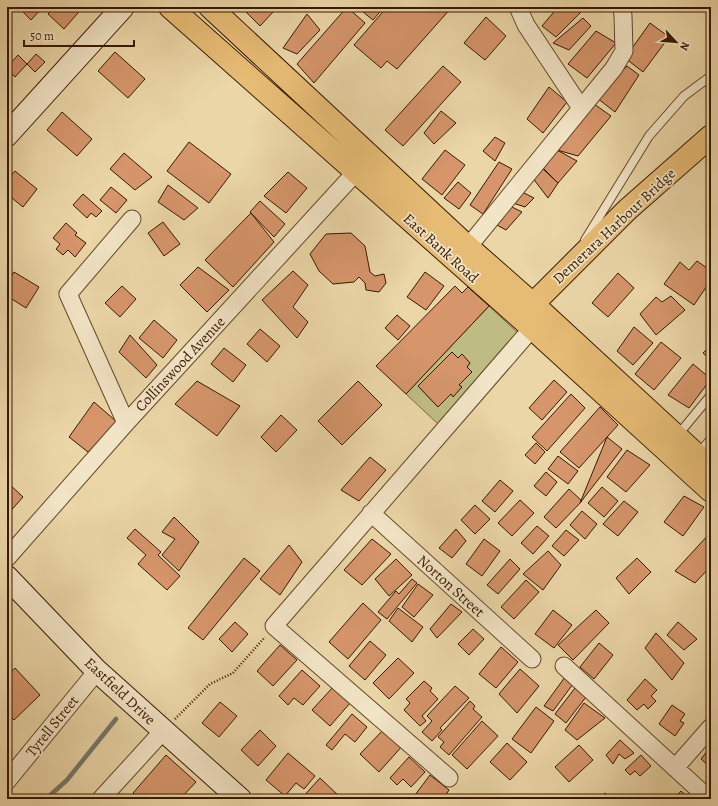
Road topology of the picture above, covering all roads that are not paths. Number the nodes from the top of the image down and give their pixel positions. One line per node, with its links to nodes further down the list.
1 (170, 7): 10 (main road, East Bank Road)
2 (210, 7): 12 (main road, East Bank Road)
3 (518, 7): 7 (street)
4 (622, 7): 7 (street)
5 (116, 9): 8 (street)
6 (711, 76): 13 (lane)
7 (581, 108): 12 (street)
8 (10, 127)
9 (711, 136): 13 (main road, Demerara Harbour Bridge)
10 (356, 172): 14 (main road, East Bank Road); 16 (street, Collinswood Avenue)
11 (132, 220): 16 (street)
12 (468, 247): 14 (main road, East Bank Road)
13 (566, 269): 14 (main road, Demerara Harbour Bridge)
14 (532, 316): 17 (main road, East Bank Road); 20 (main road, East Bank Road); 21 (street)
15 (711, 395): 17 (lane)
16 (126, 423): 22 (street, Collinswood Avenue)
17 (677, 436): 19 (main road, East Bank Road)
18 (711, 439): 19 (lane)
19 (704, 461)
20 (711, 491)
21 (371, 513): 24 (street, Norton Street); 30 (street)
22 (7, 558)
23 (7, 577): 26 (street, Eastfield Drive)
24 (532, 659)
25 (564, 666): 29 (street)
26 (97, 671): 28 (street, Eastfield Drive); 31 (street, Tyrell Street)
27 (711, 727): 29 (street)
28 (163, 731): 32 (street); 33 (street, Eastfield Drive)
29 (675, 768): 34 (street)
30 (449, 778)
31 (7, 781)
32 (101, 799)
33 (240, 799)
34 (710, 799)

